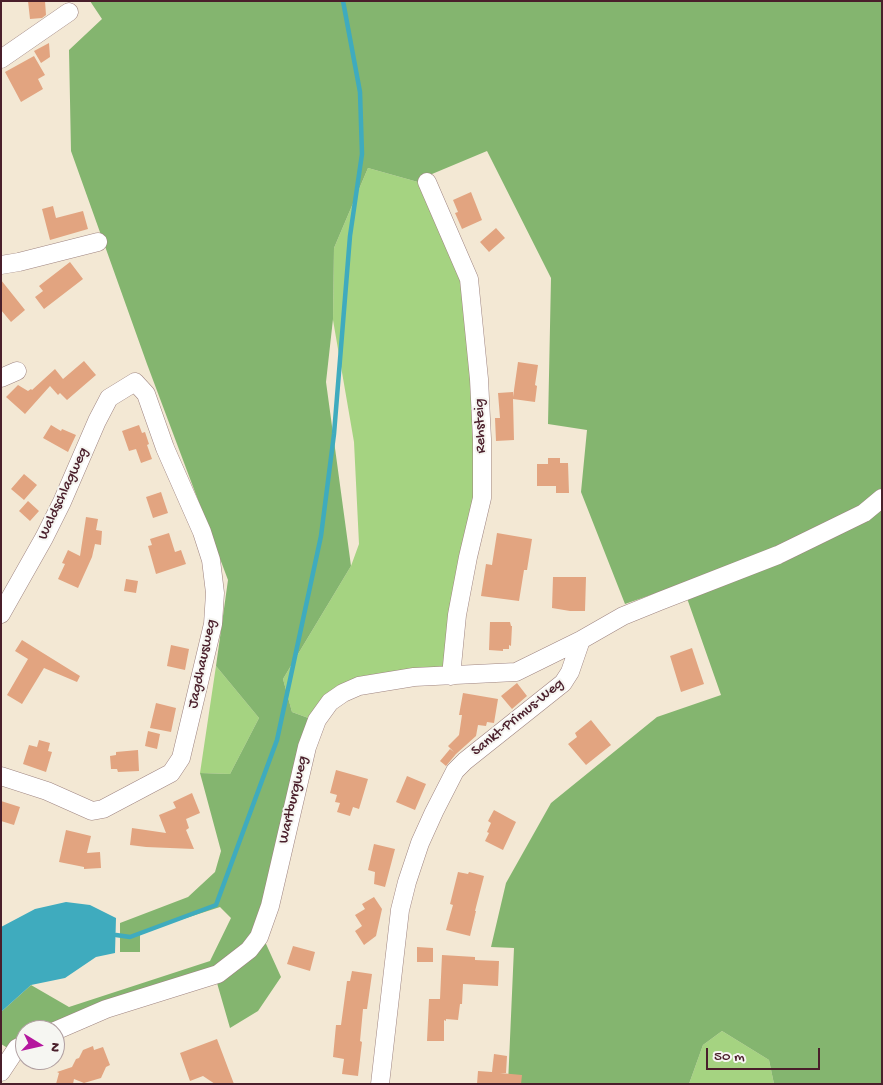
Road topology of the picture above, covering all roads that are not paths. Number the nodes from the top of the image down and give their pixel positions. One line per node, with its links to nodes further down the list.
1 (68, 12): 2 (street)
2 (1, 59)
3 (427, 182): 10 (street, Rehsteig)
4 (98, 242): 5 (street)
5 (1, 265)
6 (135, 382): 8 (street, Waldschlagweg); 11 (street, Jagdhausweg)
7 (882, 498): 9 (street)
8 (1, 614)
9 (581, 640): 10 (street, Wartburgweg); 15 (street, Sankt-Primus-Weg)
10 (451, 676): 12 (street, Wartburgweg)
11 (1, 776)
12 (65, 1027)
13 (15, 1050): 14 (street)
14 (1, 1072)
15 (380, 1084)

